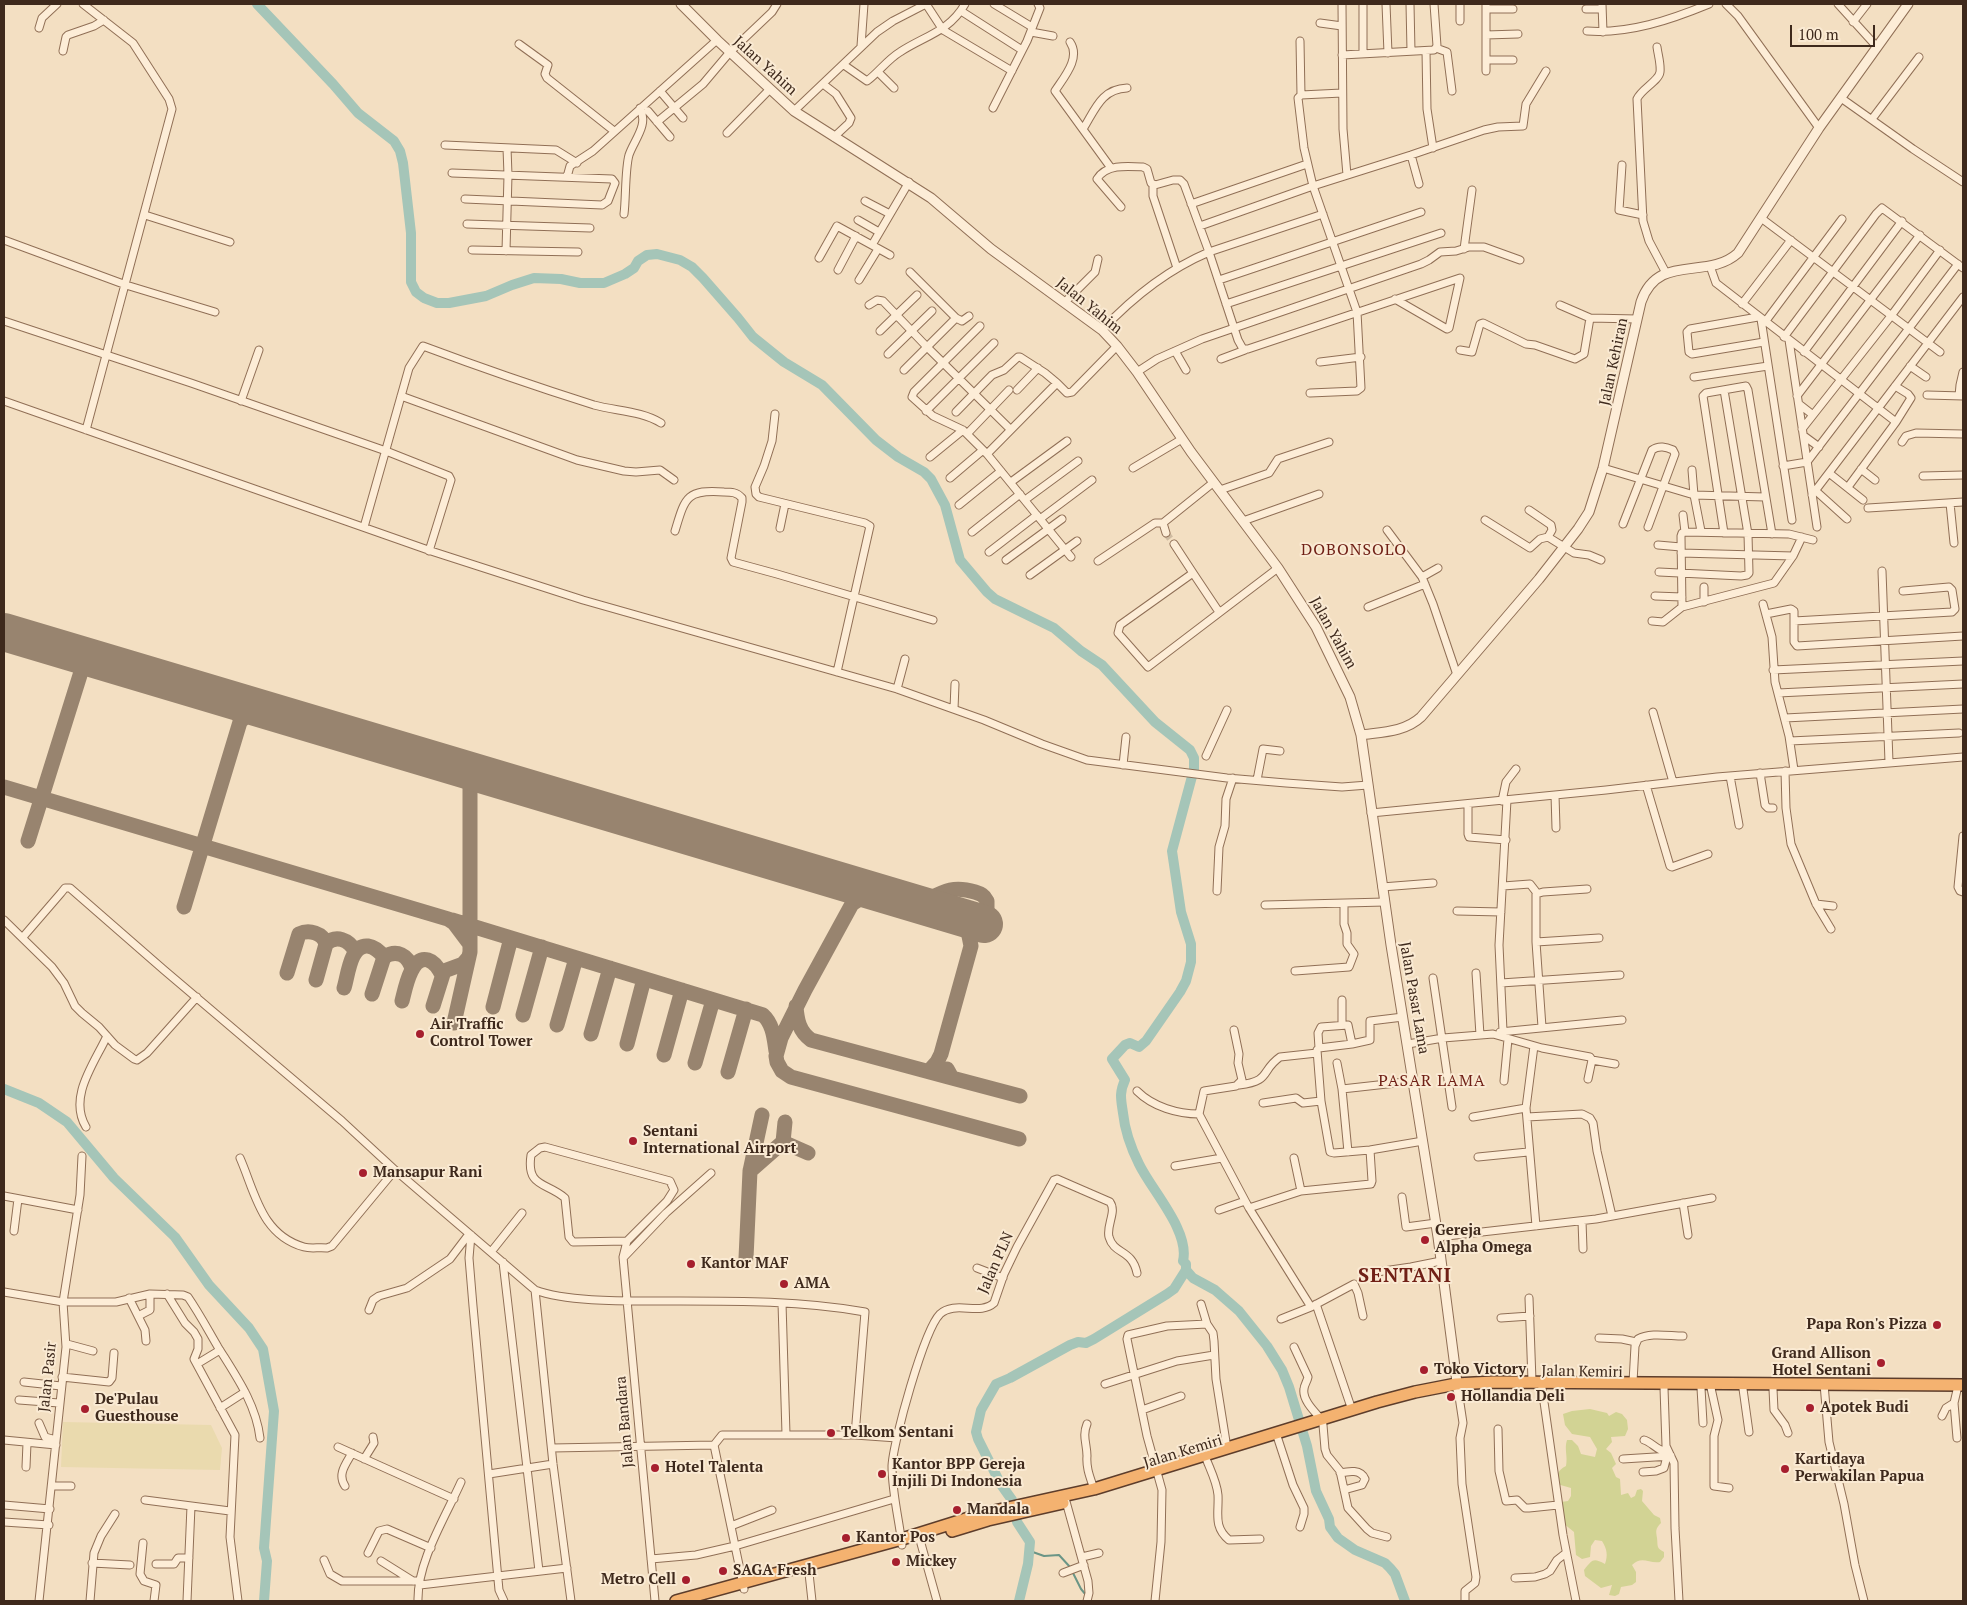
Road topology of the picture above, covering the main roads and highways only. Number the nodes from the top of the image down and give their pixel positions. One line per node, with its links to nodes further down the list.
1 (1538, 1383): 2 (highway, Jalan Kemiri); 3 (highway, Jalan Kemiri); 3 (highway, Jalan Kemiri)
2 (1457, 1387): 6 (highway, Jalan Kemiri); 6 (highway, Jalan Kemiri)
3 (1711, 1387): 4 (highway); 4 (highway, Jalan Kemiri)
4 (1824, 1387): 5 (highway, Jalan Kemiri)
5 (1961, 1389)
6 (1320, 1423): 7 (highway, Jalan Kemiri)
7 (1282, 1434): 8 (highway, Jalan Kemiri); 8 (highway, Jalan Kemiri)
8 (1158, 1472): 9 (highway, Jalan Kemiri); 9 (highway, Jalan Kemiri)
9 (1065, 1499): 10 (highway, Jalan Kemiri)
10 (987, 1516): 11 (highway); 11 (highway)
11 (902, 1542): 12 (highway)
12 (743, 1586): 13 (highway); 14 (highway)
13 (676, 1601)
14 (702, 1601)

